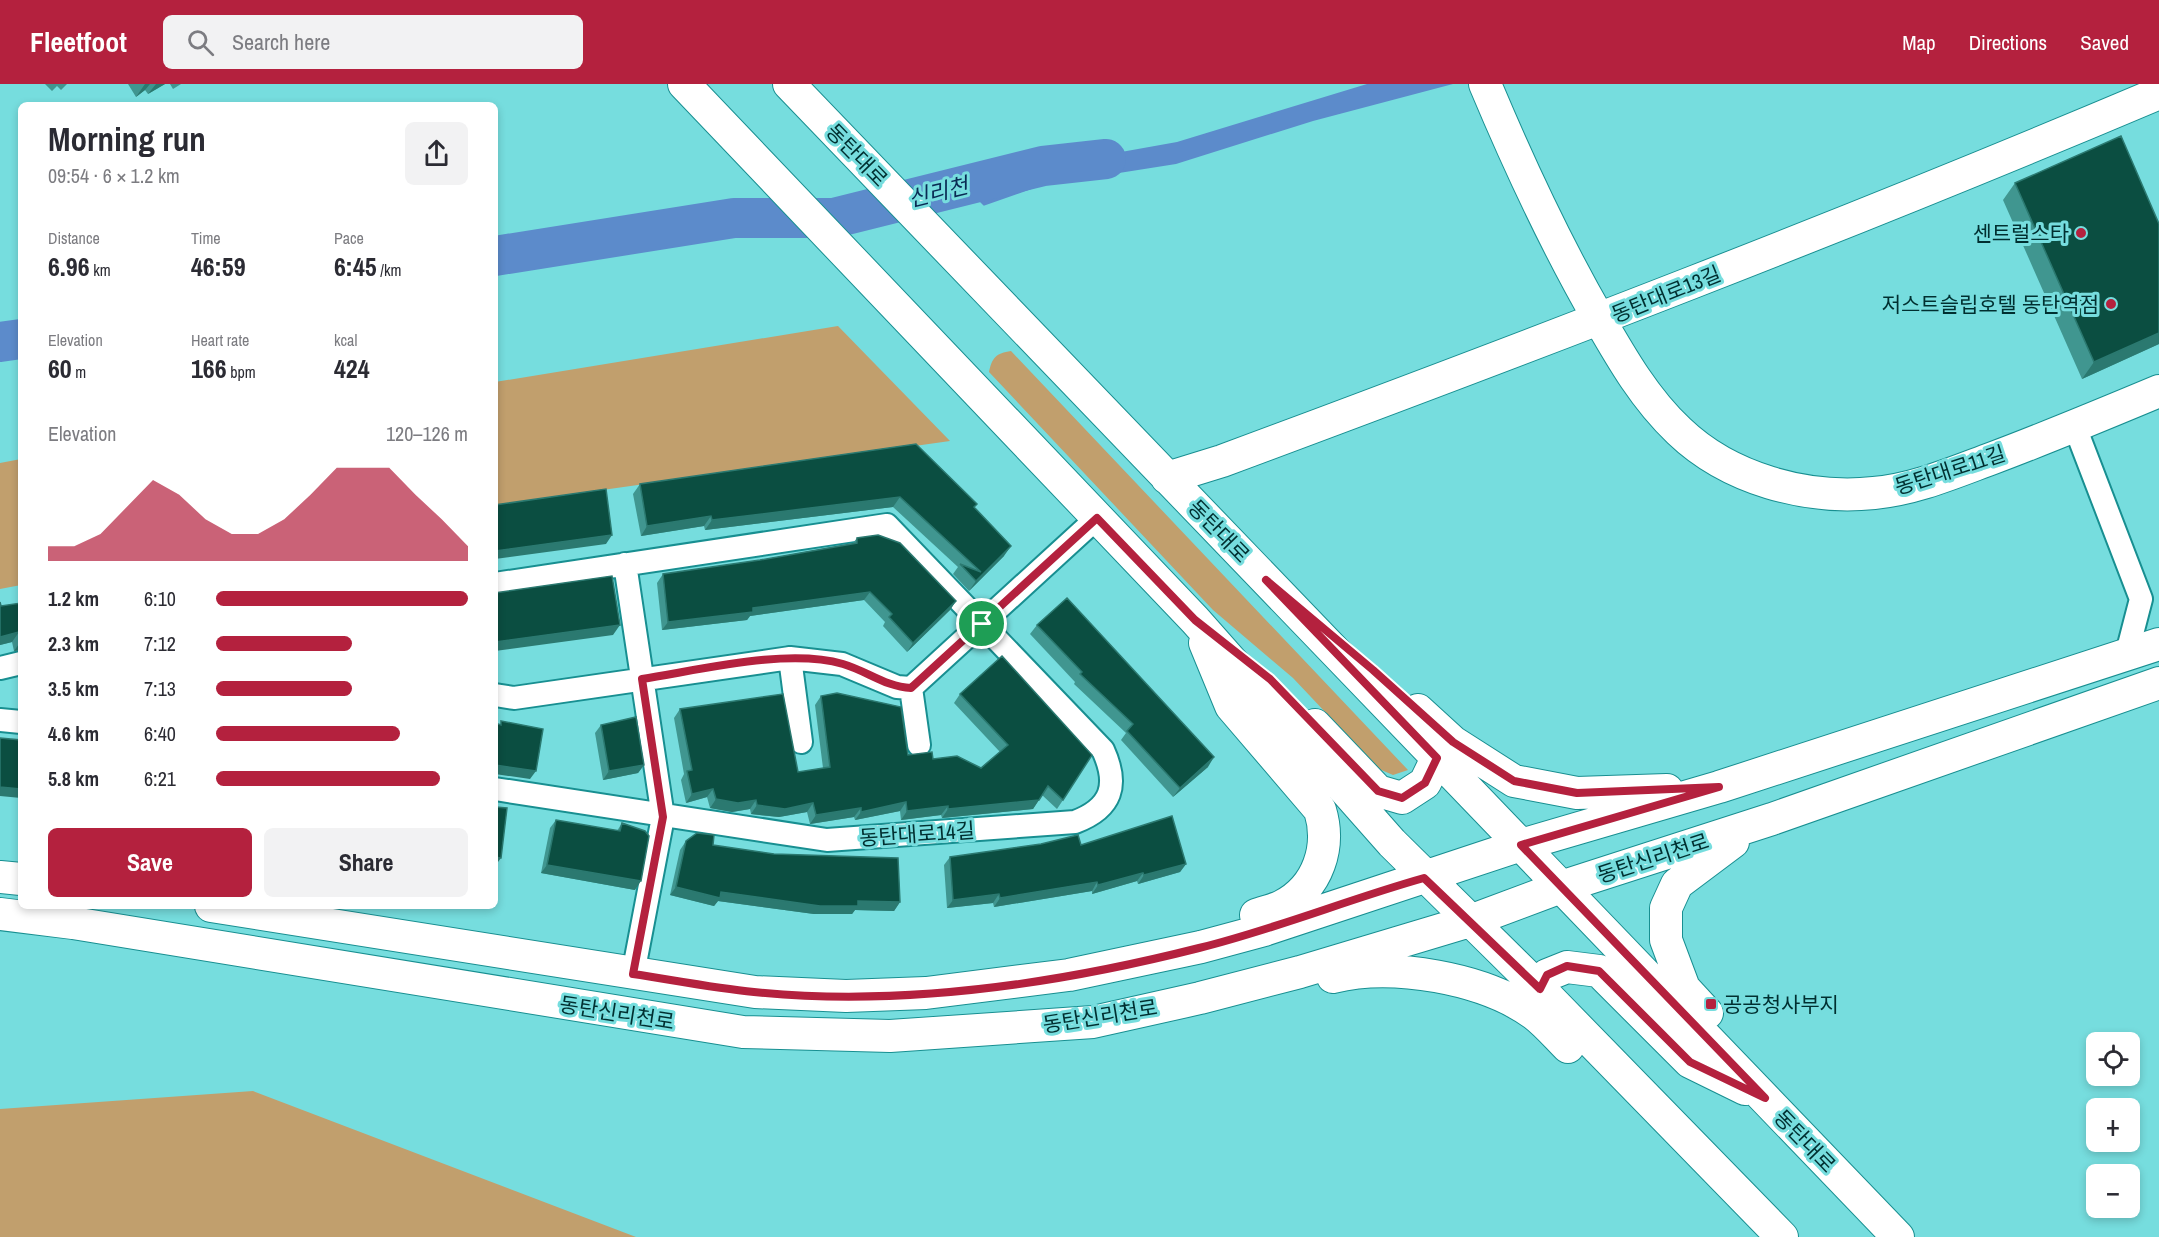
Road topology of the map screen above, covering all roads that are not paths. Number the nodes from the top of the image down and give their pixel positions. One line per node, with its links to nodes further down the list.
1 (789, 84): 8 (main road, 동탄대로)
2 (1485, 84): 5 (main road, 동탄대로11길)
3 (687, 87): 9 (main road)
4 (2159, 93): 5 (main road, 동탄대로13길)
5 (1600, 320): 7 (main road, 동탄대로11길); 8 (main road, 동탄대로13길)
6 (2159, 391): 7 (main road, 동탄대로11길)
7 (2075, 427): 16 (street)
8 (1167, 478): 11 (main road, 동탄대로)
9 (1097, 518): 13 (main road); 14 (street)
10 (625, 564): 12 (street, 동탄대로14길); 14 (street, 동탄대로14길); 20 (street)
11 (1266, 580): 28 (main road, 동탄대로); 29 (main road)
12 (498, 584)
13 (1195, 620): 28 (main road); 35 (main road); 42 (main road)
14 (982, 624): 22 (street); 31 (street, 동탄대로14길)
15 (2159, 644): 16 (main road, 동탄신리천로)
16 (2127, 653): 29 (main road, 동탄신리천로)
17 (790, 658): 20 (street); 22 (street); 26 (street)
18 (18, 664): 19 (street)
19 (0, 668)
20 (642, 679): 23 (street); 31 (street)
21 (2159, 683): 32 (main road, 동탄신리천로)
22 (911, 688): 27 (street)
23 (498, 695)
24 (0, 720): 25 (street)
25 (18, 722)
26 (801, 742)
27 (919, 745)
28 (1437, 758): 33 (main road, 동탄대로)
29 (1719, 787): 33 (main road, 동탄신리천로)
30 (498, 790): 31 (street, 동탄대로14길)
31 (663, 817): 41 (street)
32 (1772, 819): 37 (main road, 동탄신리천로); 45 (main road)
33 (1521, 845): 35 (main road, 동탄신리천로); 37 (main road, 동탄대로)
34 (0, 877): 36 (main road)
35 (1424, 878): 40 (main road); 42 (main road, 동탄신리천로)
36 (18, 879)
37 (1561, 887): 40 (main road, 동탄신리천로); 45 (main road, 동탄대로)
38 (230, 909): 41 (main road, 동탄신리천로)
39 (0, 914): 44 (main road, 동탄신리천로)
40 (1470, 921): 43 (main road); 44 (main road, 동탄신리천로)
41 (633, 974): 42 (main road, 동탄신리천로)
42 (1069, 975)
43 (1540, 989): 45 (main road); 46 (main road)
44 (1200, 998): 46 (main road)
45 (1765, 1098): 48 (main road, 동탄대로)
46 (1690, 1143): 47 (main road)
47 (1782, 1237)
48 (1898, 1237)

